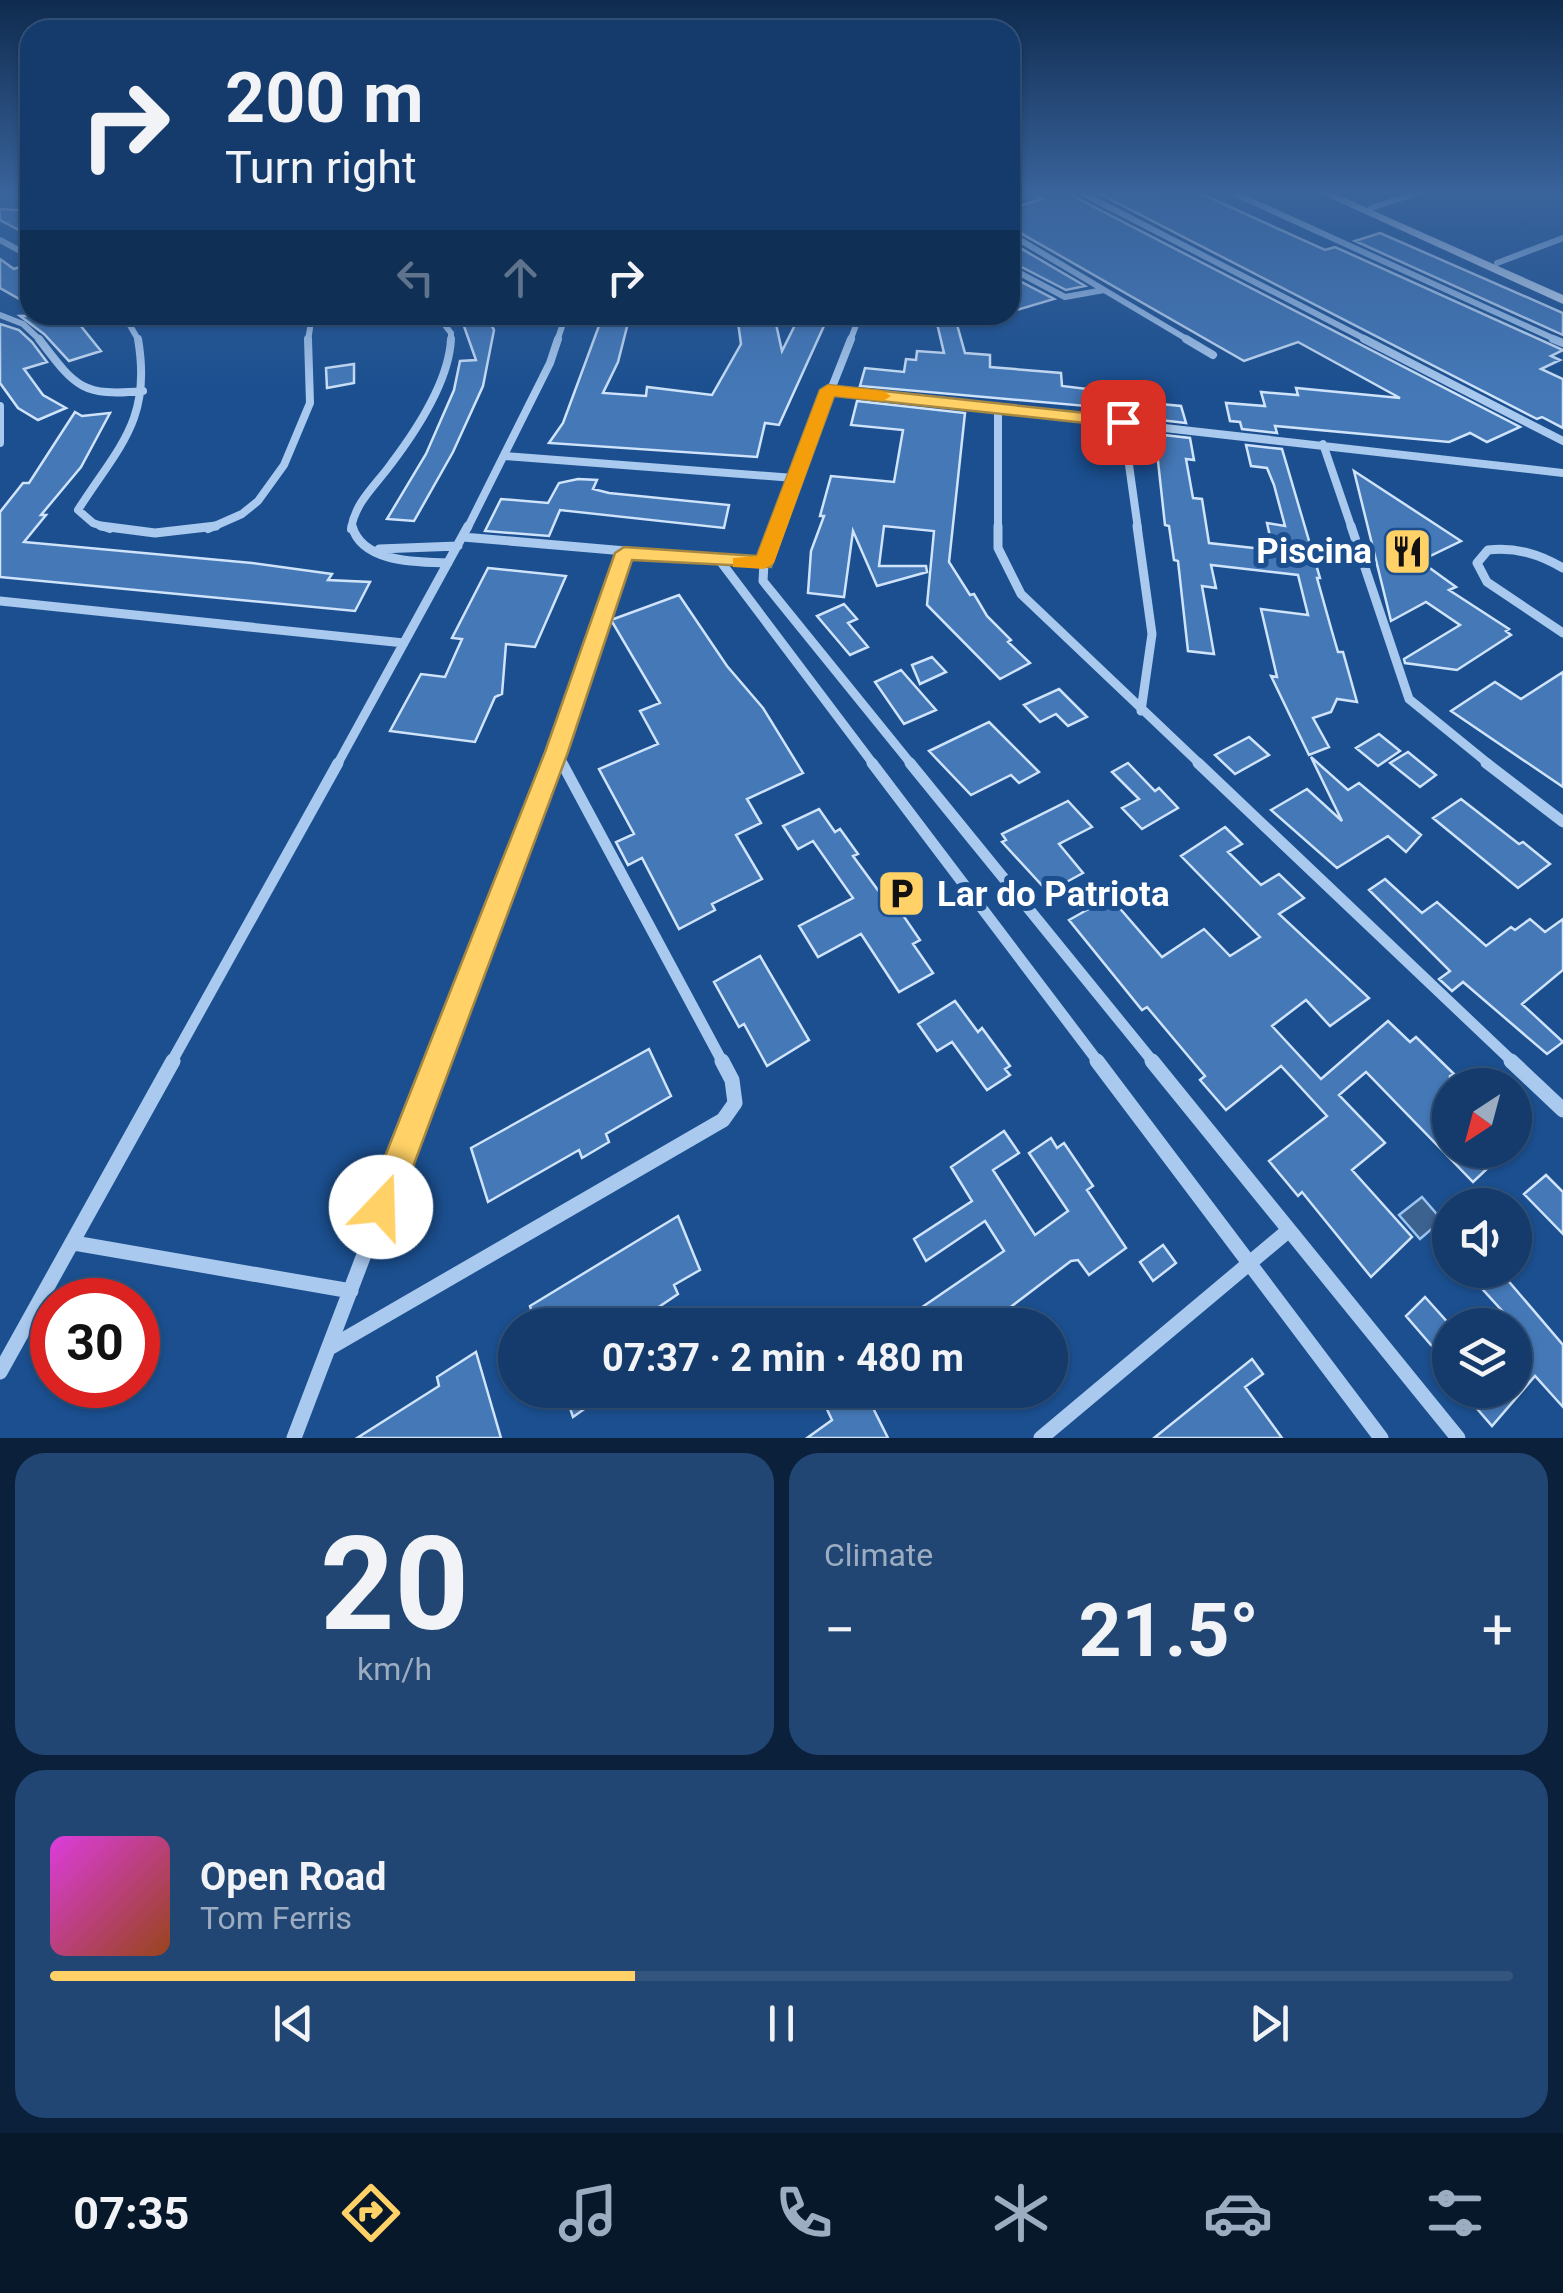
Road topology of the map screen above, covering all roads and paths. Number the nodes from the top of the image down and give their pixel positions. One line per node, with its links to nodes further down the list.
1 (1050, 258): 9 (street)
2 (1208, 258): 27 (street)
3 (1376, 258): 20 (street)
4 (1470, 258): 11 (main road)
5 (1486, 258): 7 (main road)
6 (1510, 258): 7 (street)
7 (1497, 263): 10 (main road)
8 (1020, 273): 9 (street)
9 (1104, 290): 21 (street)
10 (1563, 291)
11 (1563, 300)
12 (25, 325): 23 (street)
13 (130, 325): 23 (street)
14 (306, 325): 19 (street)
15 (309, 325): 19 (street)
16 (444, 325): 34 (street)
17 (563, 325): 30 (street)
18 (856, 325): 22 (street)
19 (308, 328): 23 (street)
20 (1563, 344)
21 (1214, 355)
22 (828, 390): 25 (street); 32 (street)
23 (143, 391)
24 (0, 406): 28 (street)
25 (998, 407): 26 (street); 43 (street)
26 (1123, 422): 29 (street); 43 (street)
27 (1563, 441)
28 (0, 443)
29 (1323, 444): 31 (street); 45 (street)
30 (505, 456): 32 (street); 33 (street)
31 (1563, 473)
32 (794, 478): 37 (street)
33 (460, 541): 34 (street); 35 (street); 38 (street)
34 (374, 550): 38 (street)
35 (624, 553): 36 (street); 44 (street)
36 (721, 562): 37 (street); 49 (street)
37 (764, 563): 47 (street)
38 (448, 564): 42 (street)
39 (1563, 568): 41 (street)
40 (0, 602): 42 (street)
41 (1563, 632)
42 (404, 644): 48 (street)
43 (1141, 710): 46 (street)
44 (556, 752): 50 (street); 51 (street)
45 (1563, 822)
46 (1563, 1110)
47 (1288, 1230): 49 (street); 56 (street)
48 (74, 1243): 50 (street); 52 (street)
49 (1246, 1262): 54 (street); 55 (street)
50 (351, 1290): 51 (street)
51 (330, 1348): 53 (street)
52 (0, 1372)
53 (294, 1438)
54 (1041, 1438)
55 (1381, 1438)
56 (1458, 1438)

